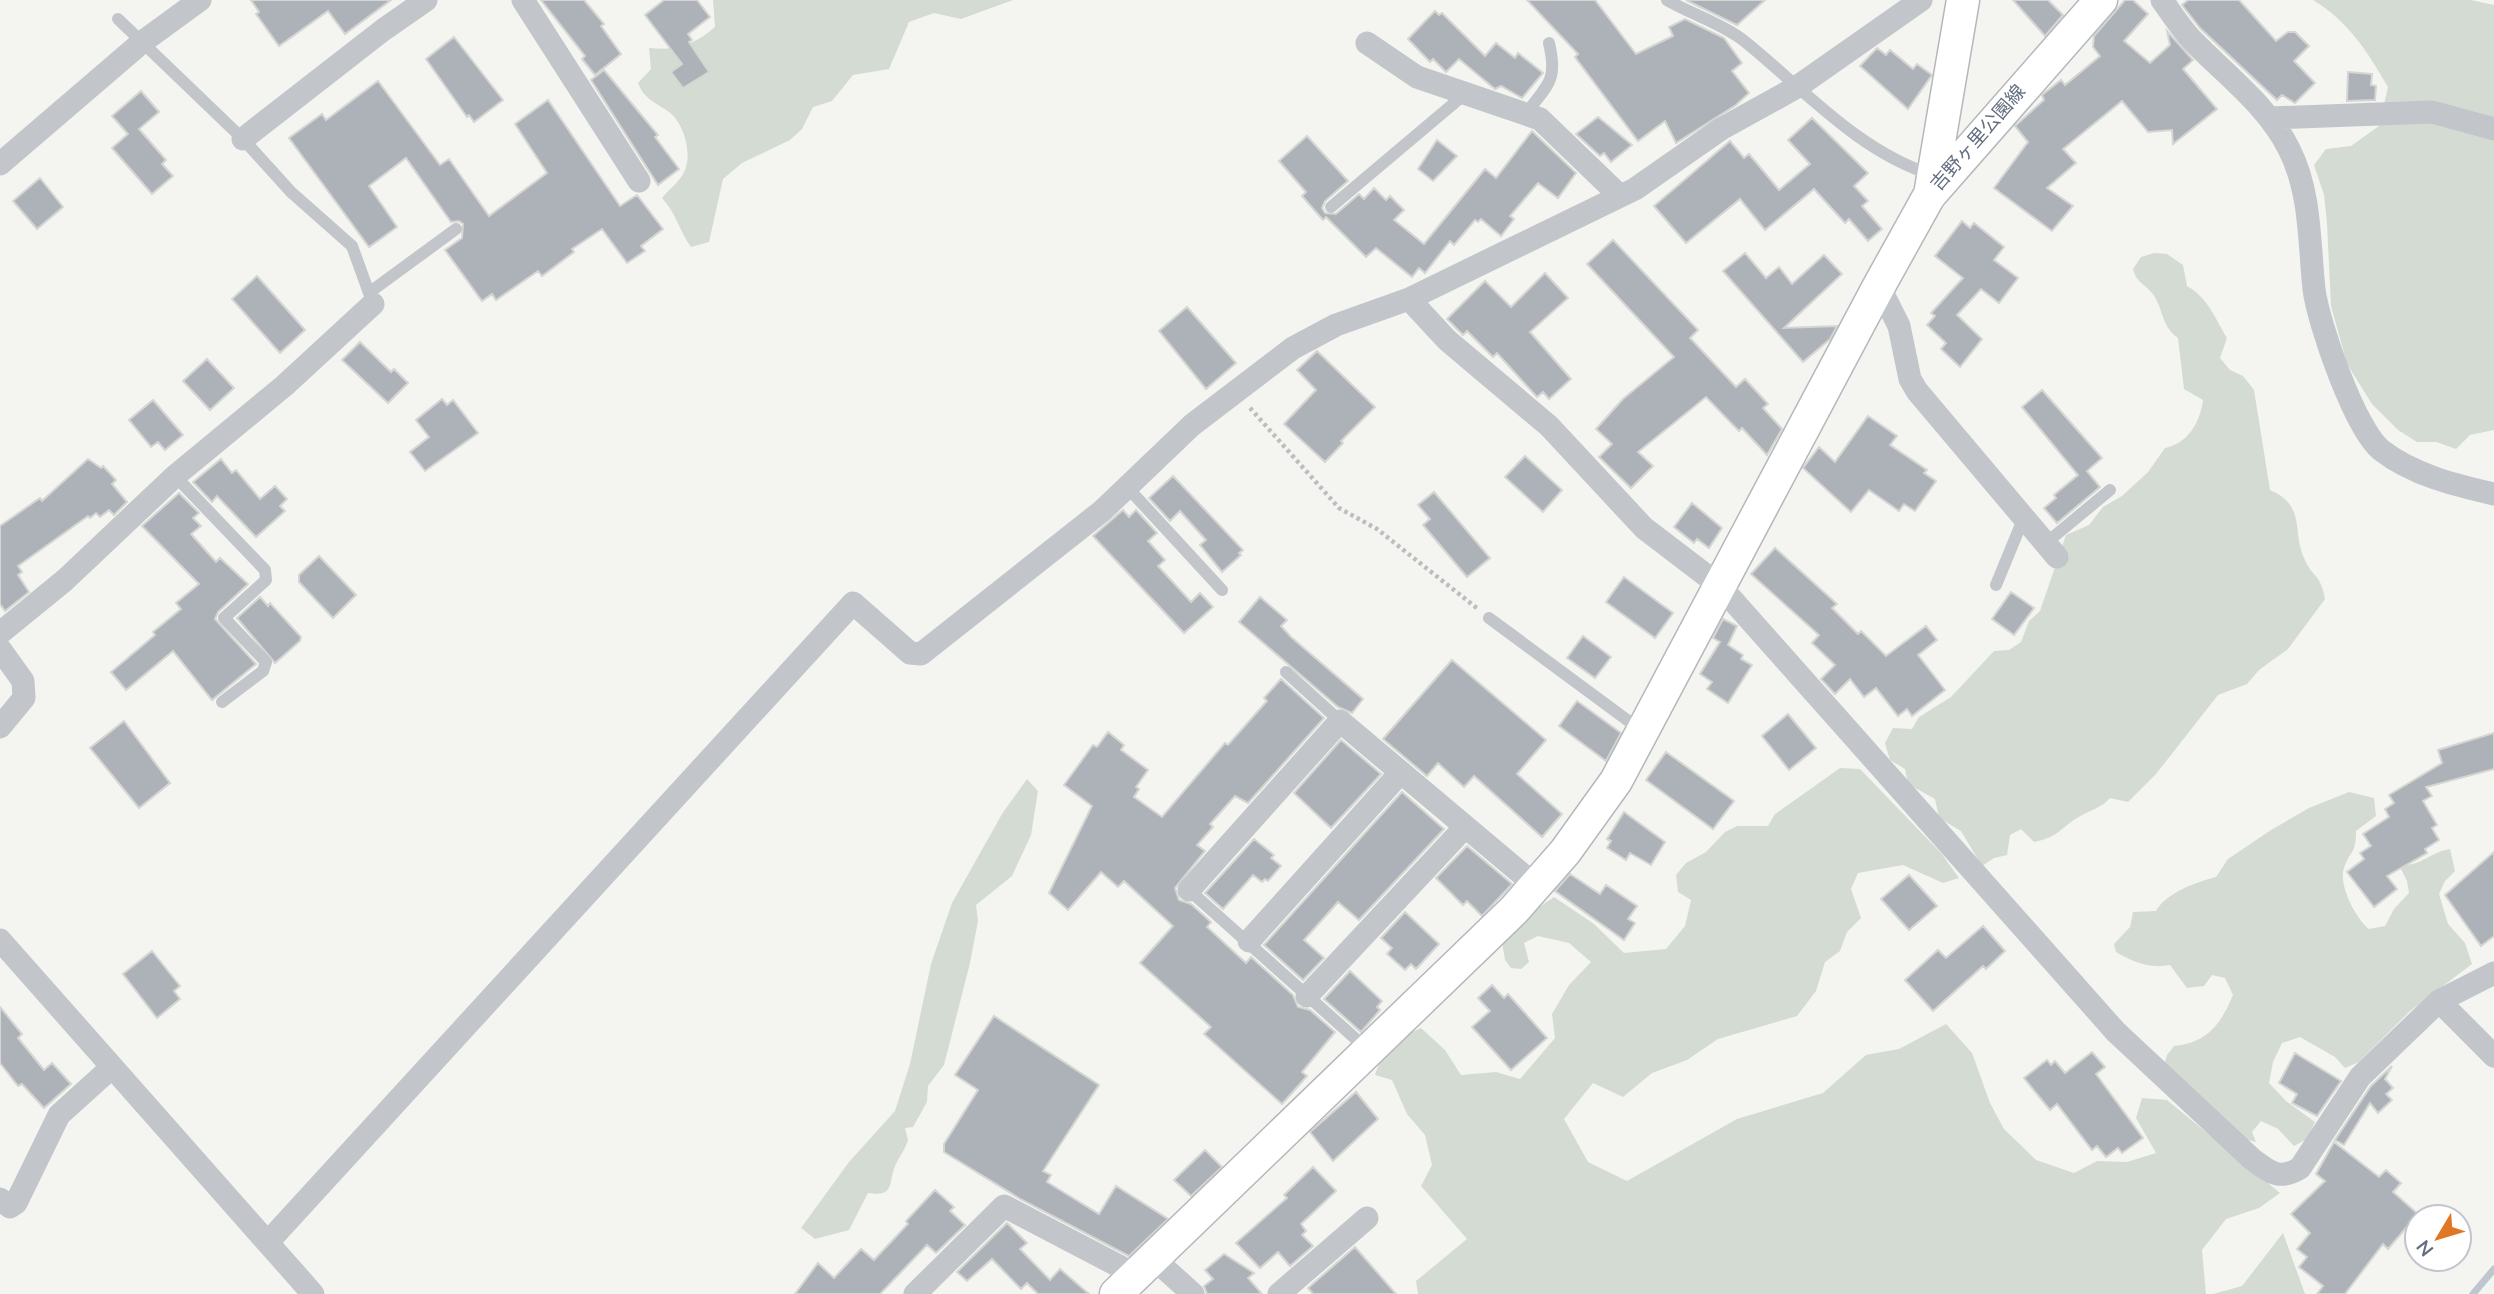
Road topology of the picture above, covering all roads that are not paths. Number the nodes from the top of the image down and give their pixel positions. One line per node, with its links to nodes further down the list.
1 (200, 0): 10 (street)
2 (426, 0): 18 (street)
3 (523, 0): 20 (street)
4 (1667, 0): 13 (lane)
5 (1921, 0): 13 (street)
6 (1963, 0): 21 (street, 吉野ヶ里公園線)
7 (2101, 0): 21 (street, 吉野ヶ里公園線)
8 (2162, 0): 16 (street)
9 (118, 19): 10 (lane)
10 (141, 43): 18 (lane); 19 (street)
11 (1367, 43): 14 (street)
12 (1549, 43): 15 (lane)
13 (1797, 87): 21 (lane); 22 (street)
14 (1465, 94): 15 (street); 23 (lane)
15 (1526, 114): 22 (street)
16 (2270, 118): 17 (street); 31 (street)
17 (2494, 129)
18 (243, 139): 26 (lane)
19 (0, 164)
20 (639, 181)
21 (1931, 186): 25 (street)
22 (1619, 195): 27 (street)
23 (1331, 207)
24 (456, 229): 26 (lane)
25 (1878, 286): 32 (street); 35 (street)
26 (372, 298): 28 (street)
27 (1409, 299): 29 (street); 35 (street)
28 (175, 477): 38 (street); 41 (lane)
29 (1128, 488): 36 (lane); 59 (street)
30 (2110, 490): 33 (lane)
31 (2494, 494)
32 (2024, 517): 33 (street); 34 (lane)
33 (2052, 550)
34 (1996, 585)
35 (1720, 586): 44 (street); 53 (street)
36 (1222, 590)
37 (1489, 618): 44 (lane)
38 (0, 633)
39 (0, 649): 43 (street)
40 (1286, 672): 42 (lane)
41 (222, 702)
42 (1340, 721): 45 (street); 48 (street)
43 (0, 727)
44 (1643, 731): 47 (street)
45 (1401, 772): 46 (street); 50 (street)
46 (1465, 827): 47 (street); 52 (street)
47 (1536, 886): 54 (street)
48 (1189, 890): 50 (lane)
49 (0, 940): 56 (street)
50 (1249, 941): 52 (lane)
51 (2494, 973): 53 (street)
52 (1307, 996): 54 (lane)
53 (2438, 1001): 55 (street)
54 (1367, 1049): 60 (street)
55 (2494, 1056)
56 (110, 1068): 57 (street); 59 (street)
57 (0, 1199)
58 (1367, 1218): 64 (street)
59 (269, 1241): 61 (street)
60 (1135, 1276): 62 (street); 63 (street)
61 (313, 1294)
62 (915, 1294)
63 (1193, 1294)
64 (1279, 1294)

